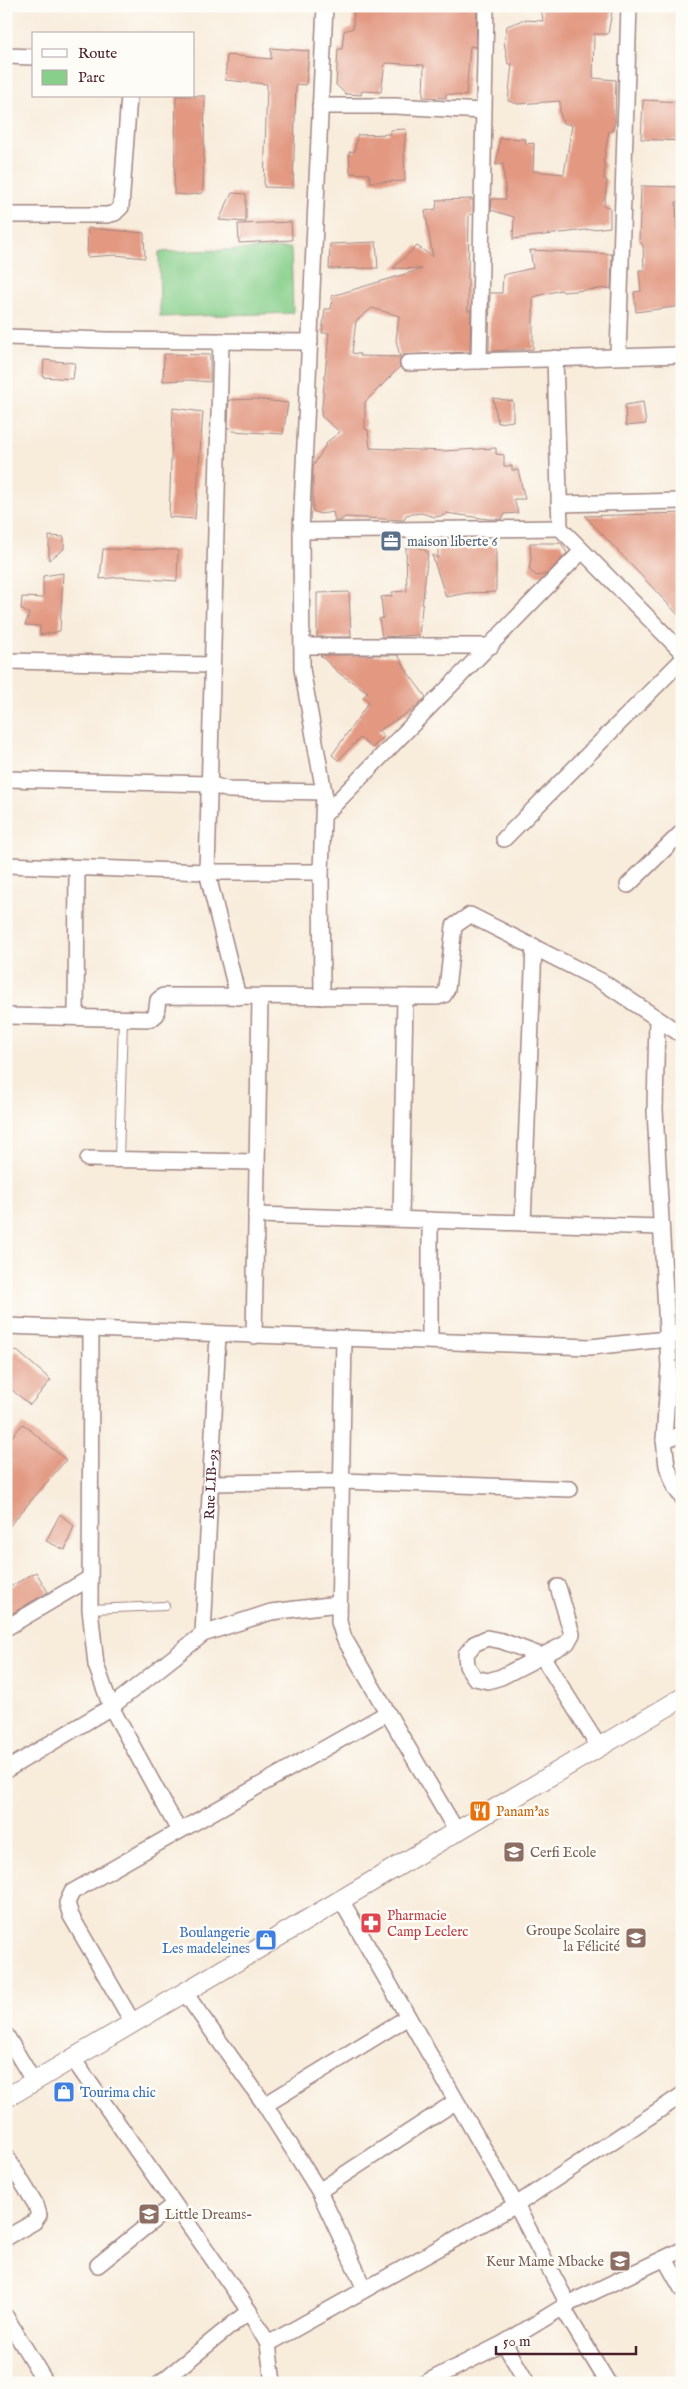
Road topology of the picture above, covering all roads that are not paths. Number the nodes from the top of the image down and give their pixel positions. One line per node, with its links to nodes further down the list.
1 (325, 6): 7 (street)
2 (486, 6): 8 (street)
3 (629, 6): 14 (street)
4 (6, 56): 5 (street)
5 (32, 57)
6 (129, 98): 9 (street)
7 (320, 106): 8 (street); 12 (street)
8 (482, 111): 16 (street)
9 (6, 215)
10 (6, 337): 11 (street)
11 (221, 341): 12 (street); 28 (street)
12 (310, 342): 21 (street)
13 (682, 355): 14 (street)
14 (618, 356): 15 (street)
15 (555, 358): 16 (street); 19 (street)
16 (479, 361): 17 (street)
17 (408, 363)
18 (682, 500): 19 (street)
19 (559, 504): 20 (street)
20 (560, 528): 21 (street); 22 (street)
21 (301, 531): 23 (street)
22 (582, 551): 24 (street); 25 (street)
23 (302, 646): 24 (street); 31 (street)
24 (490, 646): 32 (street)
25 (682, 652)
26 (682, 660): 33 (street)
27 (6, 661): 28 (street)
28 (212, 665): 30 (street)
29 (6, 779): 30 (street)
30 (209, 784): 31 (street); 37 (street)
31 (324, 792): 32 (street)
32 (325, 814): 38 (street)
33 (504, 839)
34 (679, 840): 39 (street)
35 (6, 865): 36 (street)
36 (77, 868): 37 (street); 46 (street)
37 (207, 872): 38 (street); 41 (street)
38 (321, 872): 42 (street)
39 (628, 885)
40 (534, 946): 43 (street); 48 (street); 56 (street)
41 (238, 997): 44 (street); 47 (street)
42 (322, 997): 43 (street); 44 (street)
43 (405, 997): 54 (street)
44 (260, 998): 52 (street)
45 (6, 1016): 46 (street)
46 (76, 1017): 47 (street)
47 (123, 1018): 51 (lane)
48 (657, 1019): 49 (street); 57 (street)
49 (682, 1035)
50 (88, 1159): 51 (street)
51 (119, 1159): 52 (street)
52 (257, 1162): 53 (street)
53 (256, 1215): 54 (street); 62 (street)
54 (401, 1219): 55 (street)
55 (430, 1220): 56 (street); 65 (street)
56 (523, 1223): 57 (street)
57 (661, 1227): 64 (street)
58 (6, 1326): 59 (street)
59 (91, 1330): 61 (street); 72 (street)
60 (682, 1330): 64 (street)
61 (218, 1334): 62 (street); 69 (street, Rue LIB-93)
62 (254, 1336): 63 (street)
63 (344, 1338): 65 (street); 68 (street)
64 (667, 1340): 65 (street); 67 (street)
65 (430, 1342)
66 (682, 1434): 67 (street)
67 (664, 1440): 71 (street)
68 (341, 1481): 69 (street); 70 (street); 74 (street)
69 (212, 1484): 78 (street, Rue LIB-93)
70 (570, 1489)
71 (682, 1497)
72 (90, 1578): 76 (street); 77 (street)
73 (558, 1587): 82 (street)
74 (338, 1604): 78 (street); 81 (street)
75 (164, 1606): 76 (lane)
76 (90, 1609): 80 (street)
77 (6, 1628)
78 (203, 1634): 80 (street)
79 (682, 1698): 82 (street)
80 (111, 1707): 83 (street); 84 (street)
81 (387, 1713): 84 (street); 85 (street)
82 (599, 1747): 85 (street)
83 (7, 1768)
84 (179, 1831): 89 (street)
85 (457, 1832): 86 (street)
86 (341, 1900): 87 (street); 88 (street)
87 (185, 1993): 89 (street); 96 (street)
88 (408, 2017): 95 (street); 96 (street)
89 (133, 2024): 91 (street)
90 (6, 2035): 92 (street)
91 (73, 2059): 92 (street); 99 (street)
92 (34, 2082): 94 (street)
93 (682, 2095): 100 (street)
94 (6, 2098)
95 (456, 2102): 98 (street); 100 (street)
96 (265, 2104): 98 (street)
97 (6, 2156): 101 (street)
98 (318, 2191): 105 (street)
99 (174, 2204): 104 (street); 108 (street)
100 (516, 2205): 105 (street); 107 (street)
101 (6, 2238)
102 (682, 2250): 103 (street)
103 (665, 2259): 106 (street); 107 (street)
104 (98, 2265)
105 (365, 2289): 111 (street)
106 (682, 2289)
107 (566, 2306): 110 (street); 117 (street)
108 (249, 2311): 111 (street); 113 (street)
109 (6, 2317): 112 (street)
110 (504, 2343): 115 (street); 116 (street)
111 (268, 2344): 114 (street)
112 (46, 2383)
113 (160, 2383)
114 (273, 2383)
115 (425, 2383)
116 (527, 2383)
117 (608, 2383)

